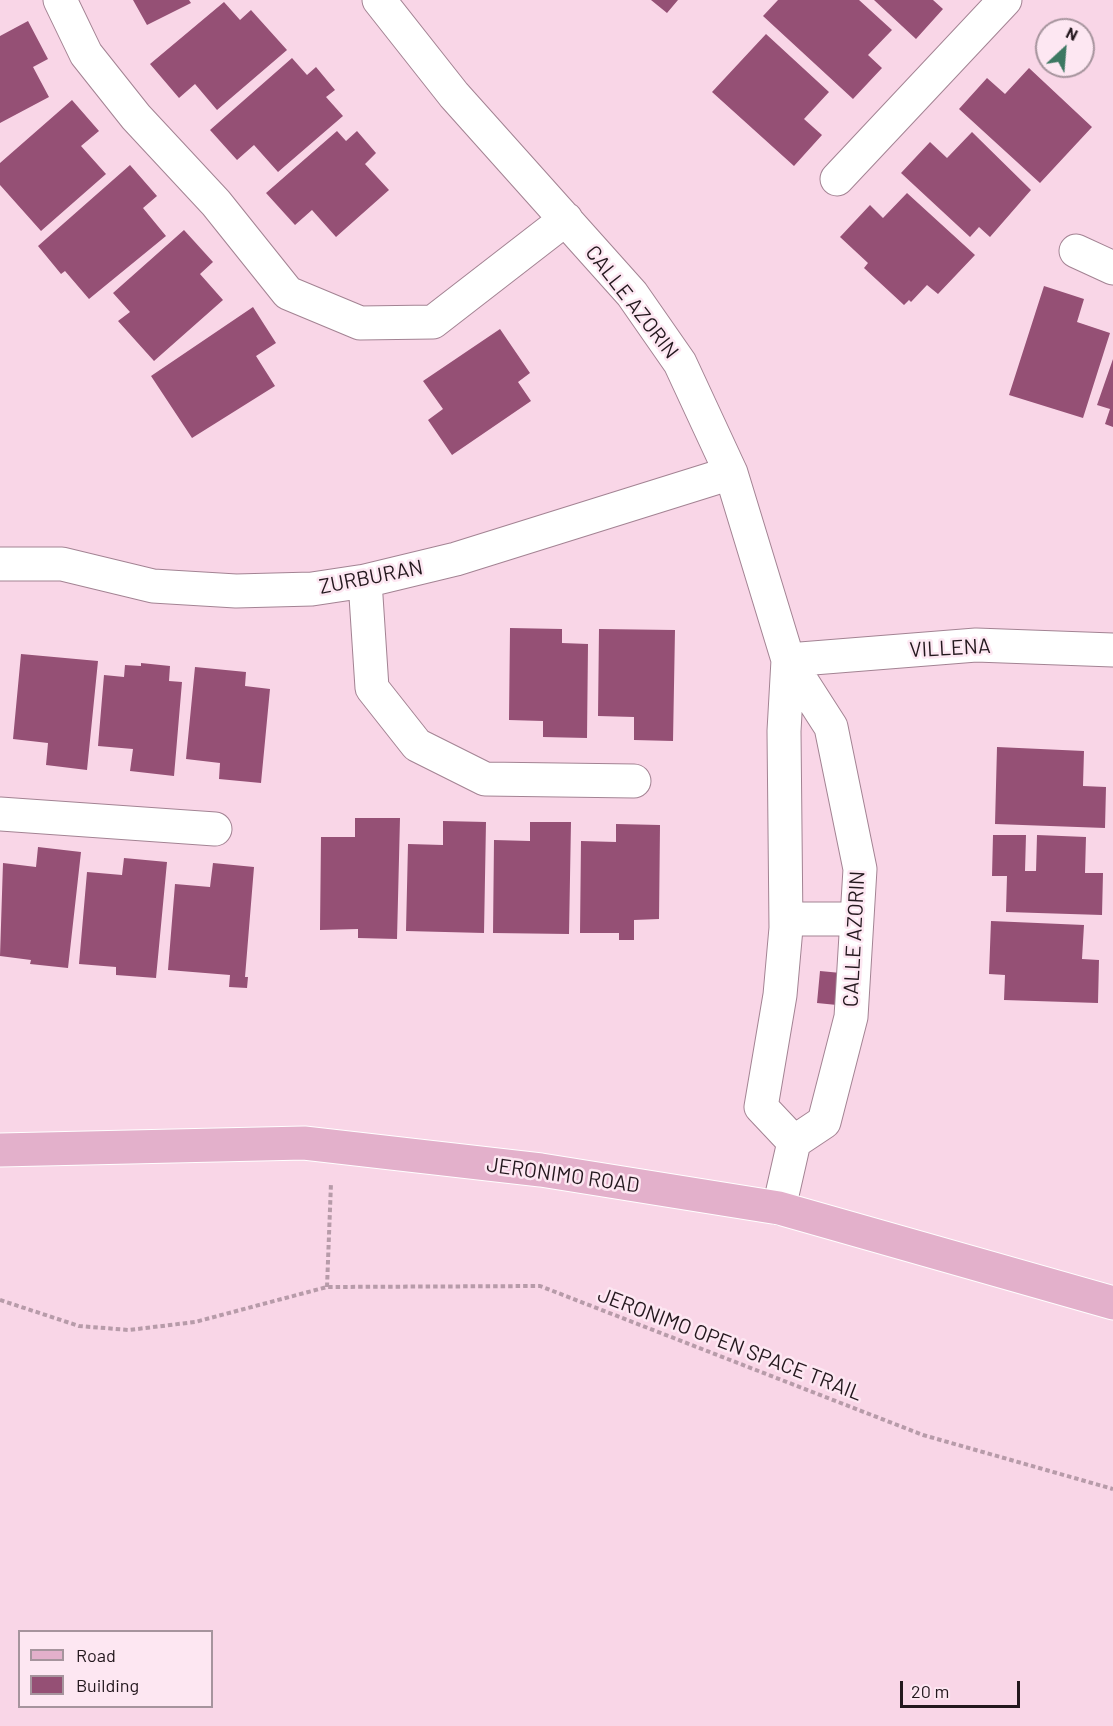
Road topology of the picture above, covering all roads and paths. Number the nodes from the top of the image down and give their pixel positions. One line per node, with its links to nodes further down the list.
1 (60, 0): 5 (street)
2 (379, 0): 5 (street, CALLE AZORIN)
3 (1005, 0): 4 (street)
4 (837, 179)
5 (566, 219): 8 (street, CALLE AZORIN)
6 (1076, 251): 7 (street)
7 (1113, 268)
8 (731, 473): 10 (street, ZURBURAN); 12 (street, CALLE AZORIN)
9 (0, 564): 10 (street, ZURBURAN)
10 (365, 581): 13 (street)
11 (1113, 650): 12 (street, VILLENA)
12 (788, 660): 16 (street, CALLE AZORIN); 17 (street, CALLE AZORIN)
13 (634, 781)
14 (0, 814): 15 (street)
15 (215, 829)
16 (786, 919): 17 (street); 18 (street, CALLE AZORIN)
17 (857, 919): 18 (street, CALLE AZORIN)
18 (794, 1142): 21 (street)
19 (333, 1146): 20 (main road, JERONIMO ROAD); 21 (main road, JERONIMO ROAD); 22 (path)
20 (0, 1150)
21 (779, 1208): 24 (main road, JERONIMO ROAD)
22 (327, 1287): 23 (path, JERONIMO OPEN SPACE TRAIL); 25 (path, JERONIMO OPEN SPACE TRAIL)
23 (0, 1300)
24 (1113, 1303)
25 (1113, 1489)

